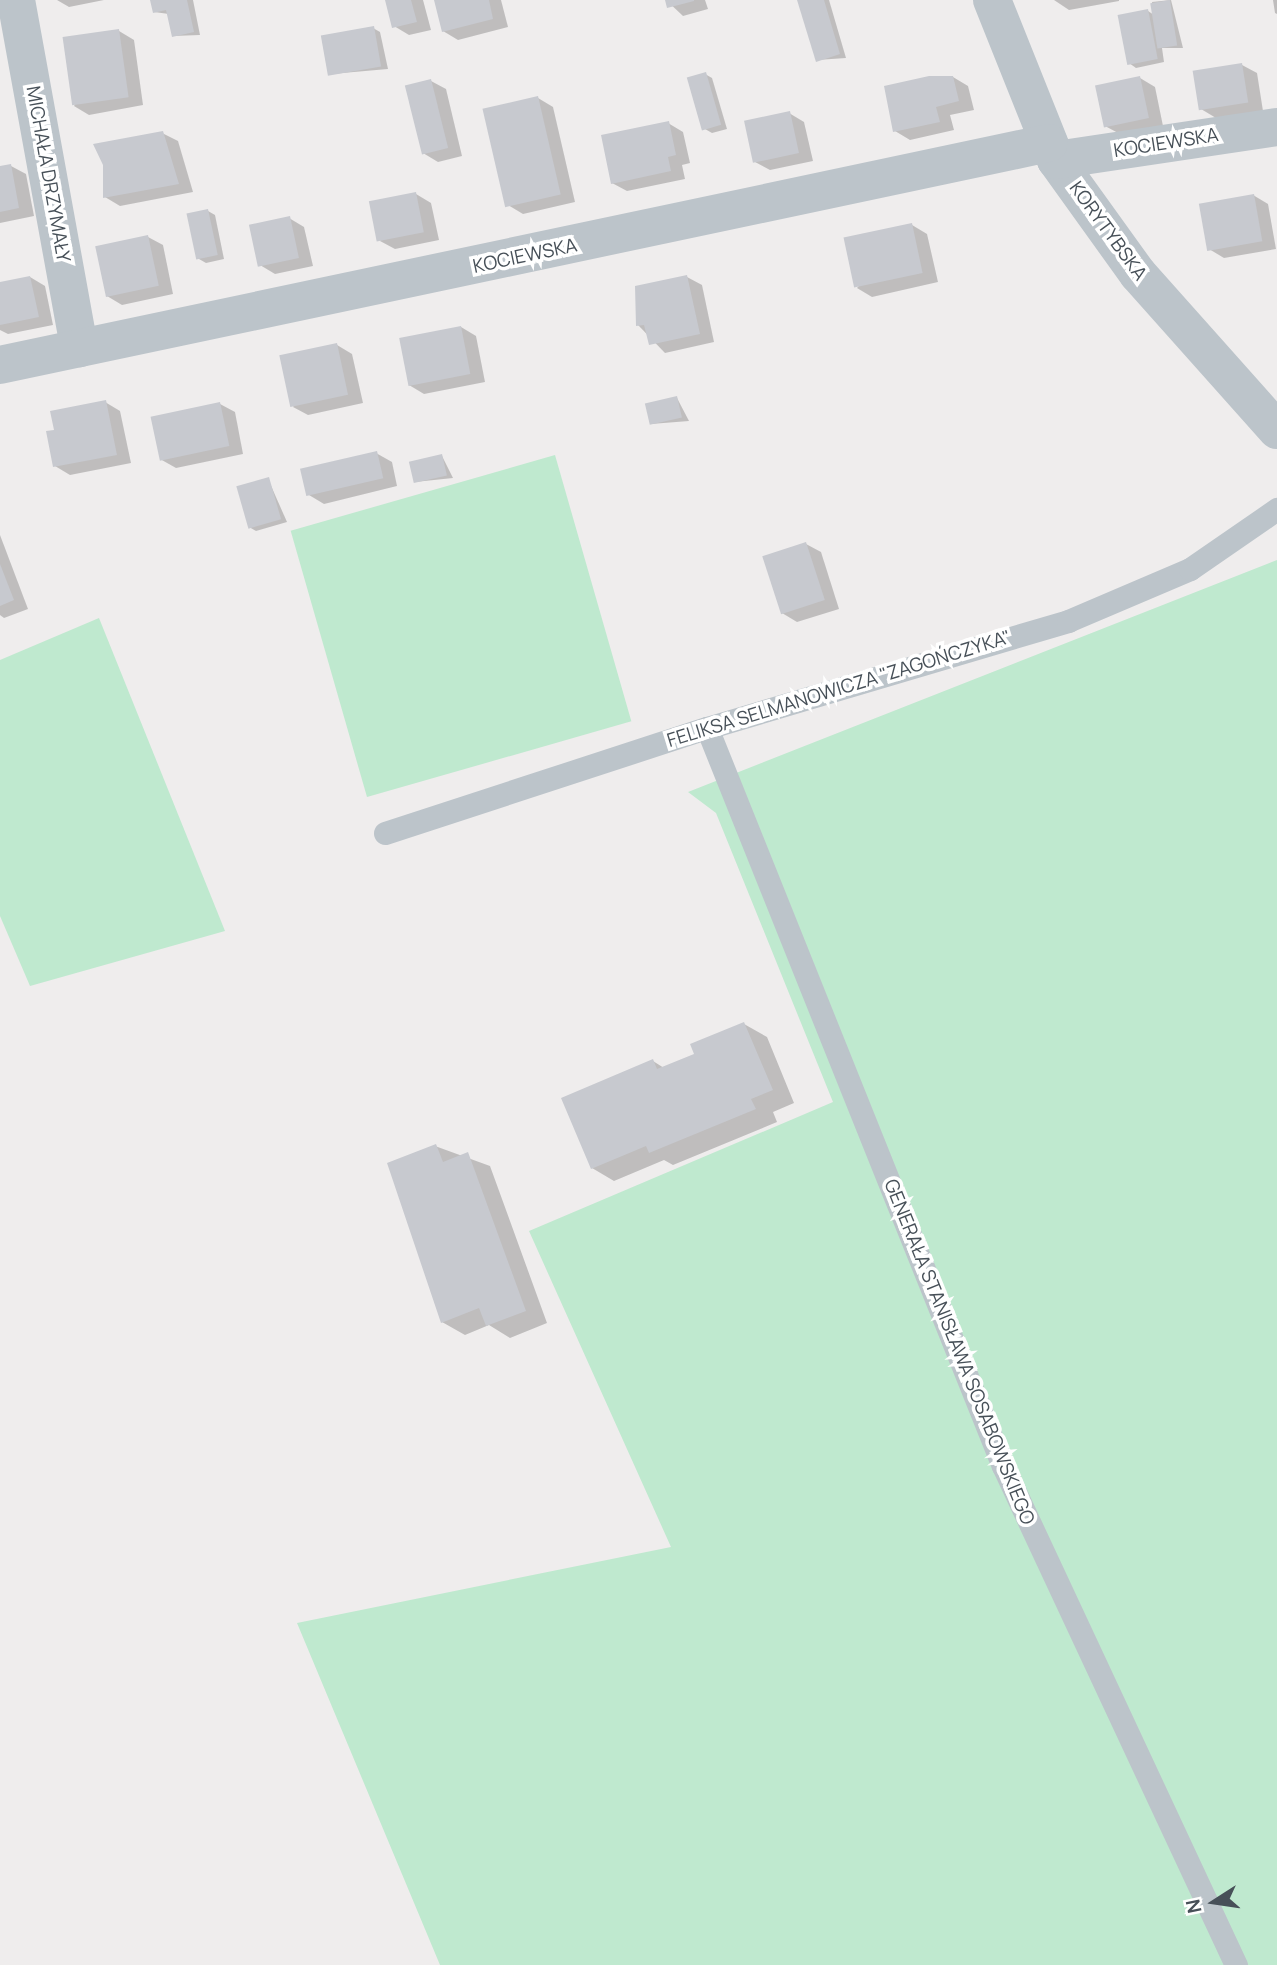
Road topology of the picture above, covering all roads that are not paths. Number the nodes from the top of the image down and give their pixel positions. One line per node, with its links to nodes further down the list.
1 (16, 0): 5 (street, MICHAŁA DRZYMAŁY)
2 (992, 0): 4 (street, KORYTYBSKA)
3 (1277, 127): 4 (street, KOCIEWSKA)
4 (1053, 152): 5 (street, KOCIEWSKA); 7 (street, KORYTYBSKA)
5 (79, 348): 6 (street, KOCIEWSKA)
6 (0, 365)
7 (1277, 430)
8 (1277, 509): 9 (lane, FELIKSA SELMANOWICZA "ZAGOŃCZYKA")
9 (706, 727): 10 (lane, FELIKSA SELMANOWICZA "ZAGOŃCZYKA"); 11 (lane, GENERAŁA STANISŁAWA SOSABOWSKIEGO)
10 (385, 833)
11 (1236, 1965)

